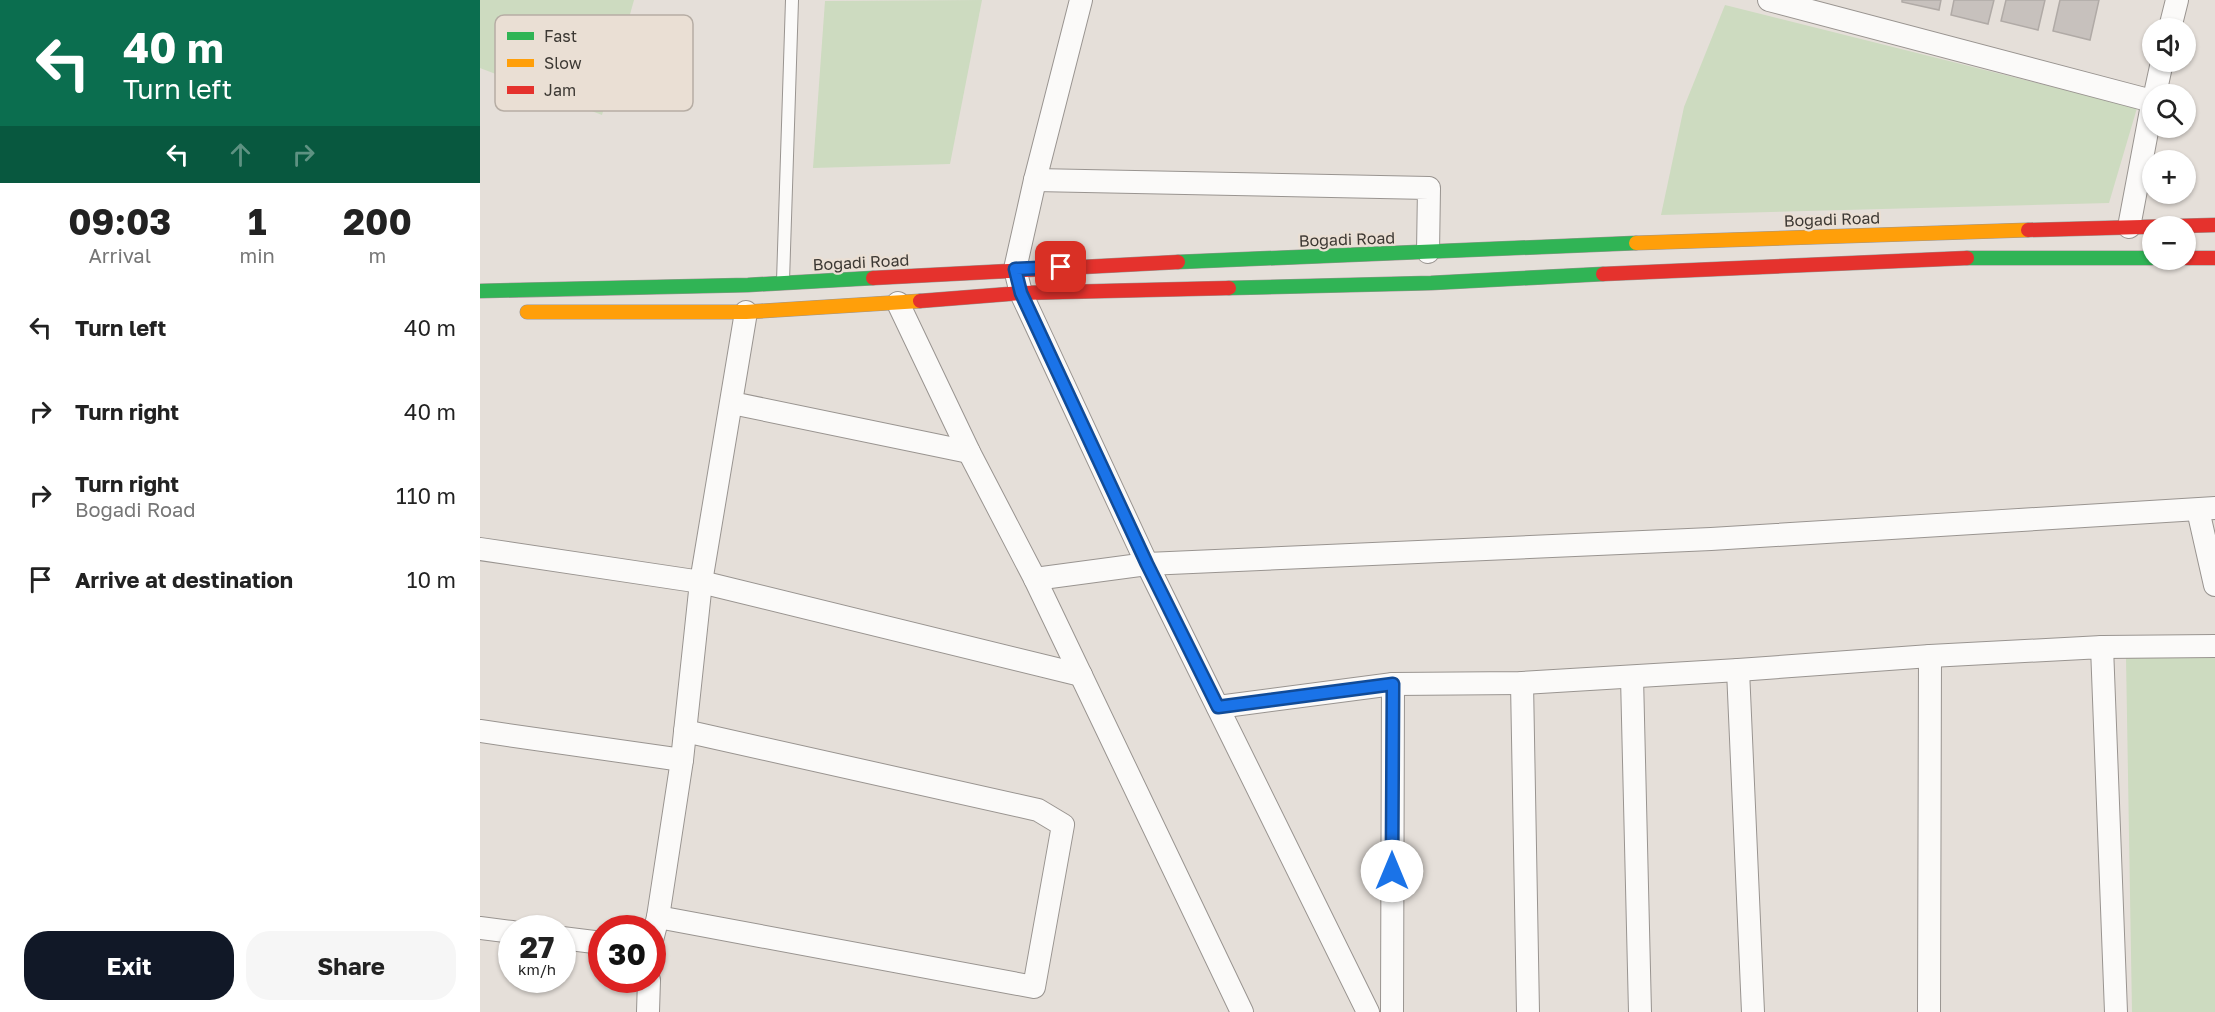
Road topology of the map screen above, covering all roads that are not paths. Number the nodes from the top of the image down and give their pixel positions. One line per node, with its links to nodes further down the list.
1 (792, 0): 16 (lane)
2 (1081, 0): 8 (street)
3 (1769, 0): 6 (street)
4 (2176, 0): 5 (street)
5 (2172, 18)
6 (2142, 97)
7 (2146, 138): 10 (street)
8 (1035, 180): 11 (street); 15 (street)
9 (2215, 225): 10 (main road, Bogadi Road)
10 (2129, 227): 11 (main road, Bogadi Road)
11 (1428, 252): 15 (main road, Bogadi Road)
12 (2142, 258): 18 (main road)
13 (2196, 258): 14 (main road)
14 (2215, 258)
15 (1015, 269): 16 (main road, Bogadi Road); 18 (street)
16 (783, 283): 17 (main road, Bogadi Road)
17 (480, 291)
18 (1021, 293): 19 (main road); 26 (street)
19 (898, 303): 21 (main road); 23 (street)
20 (515, 312): 21 (main road)
21 (746, 312): 22 (street)
22 (732, 403): 23 (street); 28 (street)
23 (969, 452): 27 (street)
24 (2206, 509): 26 (street); 29 (street)
25 (480, 549): 28 (street)
26 (1147, 564): 27 (street); 38 (street)
27 (1035, 579): 34 (street)
28 (702, 582): 34 (street); 40 (street)
29 (2215, 585)
30 (2215, 646): 31 (street)
31 (2102, 647): 32 (street); 55 (street)
32 (1930, 656): 33 (street); 54 (street)
33 (1738, 670): 35 (street); 53 (street)
34 (1081, 675): 48 (street)
35 (1632, 677): 36 (street); 52 (street)
36 (1522, 683): 37 (street); 51 (street)
37 (1393, 684): 38 (street); 50 (street)
38 (1218, 707): 49 (street)
39 (480, 731): 41 (street)
40 (685, 731): 41 (street); 43 (street)
41 (682, 760): 42 (street)
42 (658, 915)
43 (666, 918)
44 (480, 928): 45 (street)
45 (498, 930)
46 (649, 993): 47 (street)
47 (648, 1012)
48 (1242, 1012)
49 (1368, 1012)
50 (1392, 1012)
51 (1528, 1012)
52 (1640, 1012)
53 (1753, 1012)
54 (1929, 1012)
55 (2116, 1012)

